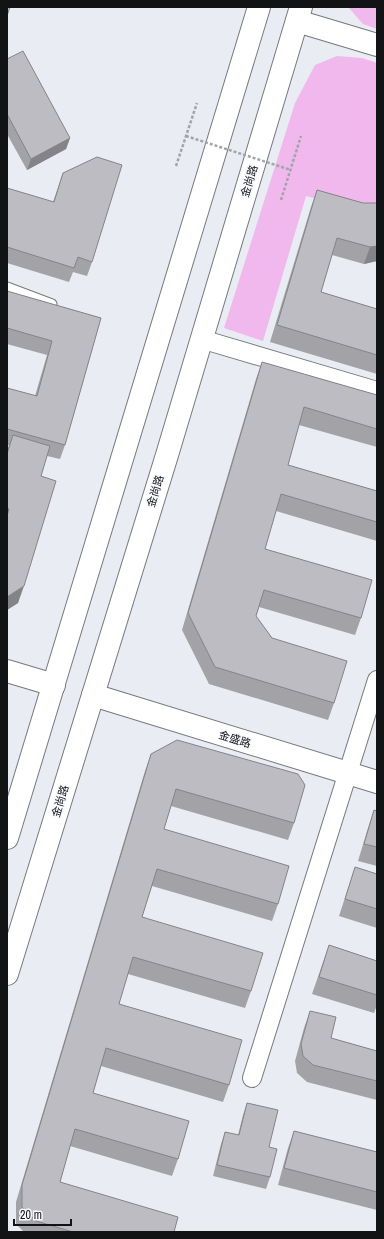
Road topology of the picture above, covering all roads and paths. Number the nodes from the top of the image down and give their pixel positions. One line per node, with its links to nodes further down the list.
1 (259, 7): 16 (main road)
2 (299, 14): 3 (main road); 12 (main road, 金尚路)
3 (377, 45)
4 (197, 102): 5 (path)
5 (186, 136): 7 (path); 8 (path, bridge)
6 (301, 136): 8 (path)
7 (176, 166)
8 (290, 170): 9 (path)
9 (281, 200)
10 (7, 287): 11 (lane)
11 (52, 304)
12 (201, 339): 13 (street); 17 (main road, 金尚路)
13 (377, 391)
14 (7, 671): 16 (main road)
15 (377, 680): 18 (street)
16 (54, 685): 20 (main road)
17 (93, 696): 18 (main road, 金盛路); 21 (main road, 金尚路)
18 (348, 773): 19 (main road, 金盛路); 22 (street)
19 (377, 782)
20 (7, 838)
21 (7, 974)
22 (252, 1078)

